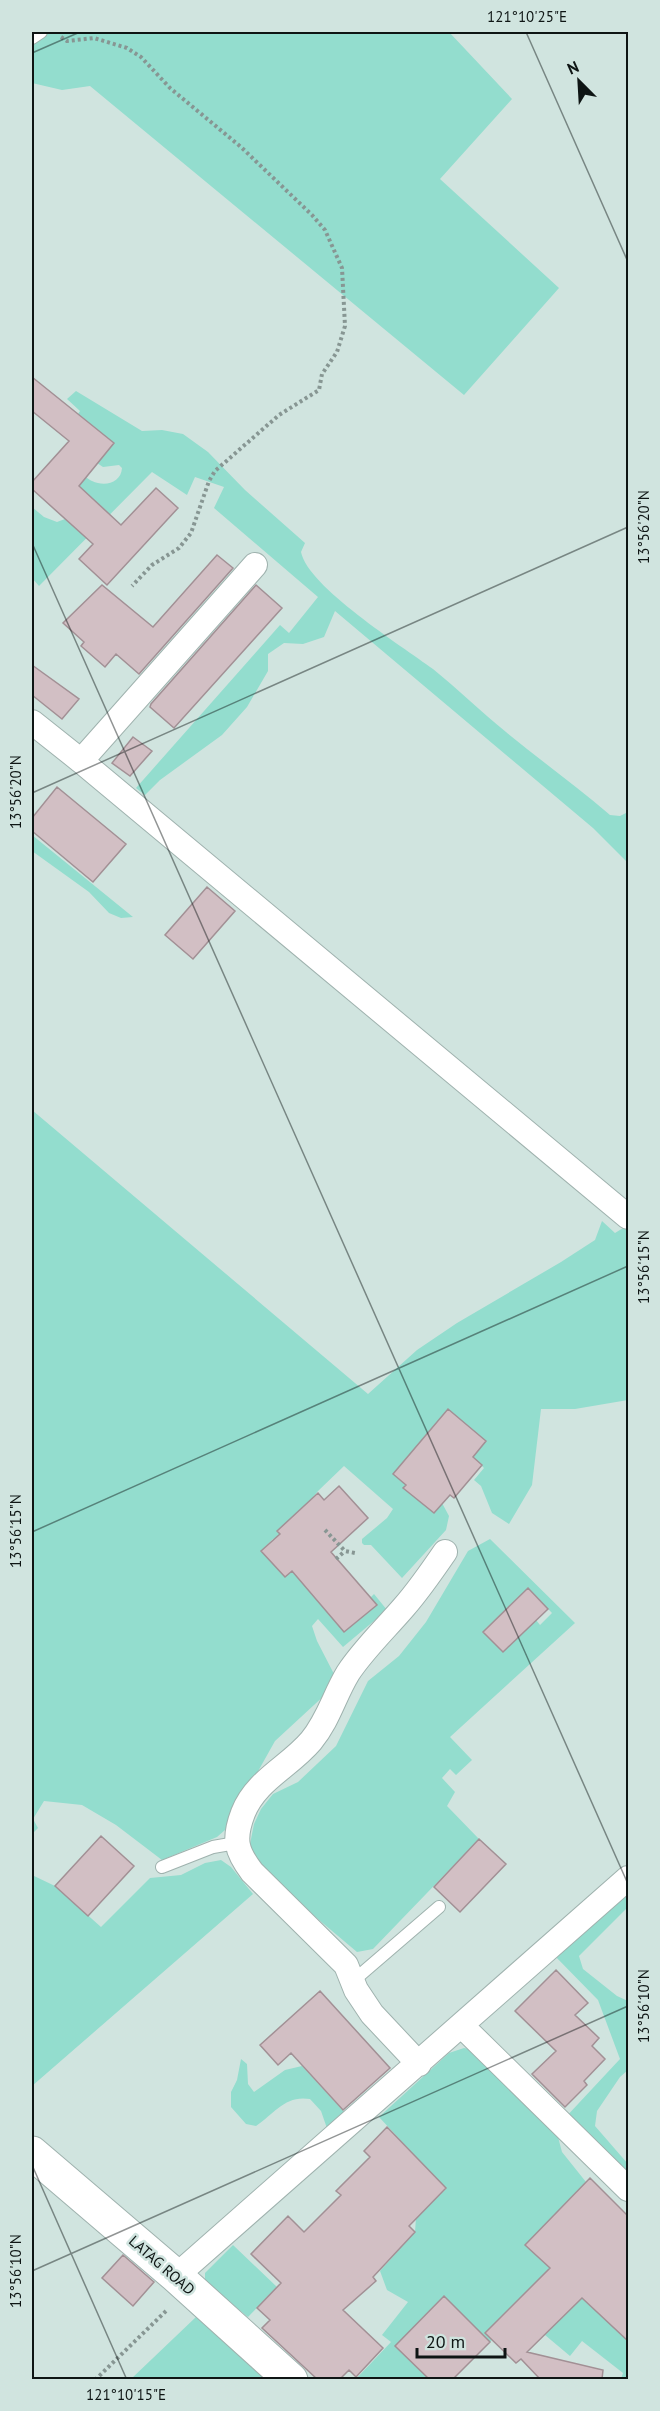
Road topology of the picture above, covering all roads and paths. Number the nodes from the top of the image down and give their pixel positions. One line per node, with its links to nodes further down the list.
1 (41, 32): 2 (lane); 4 (path)
2 (32, 38)
3 (255, 565): 6 (street)
4 (132, 586)
5 (32, 722): 6 (street)
6 (81, 761): 7 (street)
7 (628, 1217)
8 (325, 1530): 9 (path)
9 (345, 1551): 11 (path); 12 (path)
10 (445, 1552): 13 (street)
11 (355, 1553)
12 (336, 1559)
13 (236, 1843): 14 (lane); 17 (street)
14 (162, 1867)
15 (628, 1878): 18 (street)
16 (439, 1907): 17 (lane)
17 (353, 1981): 19 (street)
18 (462, 2026): 19 (street); 21 (street)
19 (419, 2064): 22 (street)
20 (32, 2153): 22 (street, LATAG ROAD)
21 (628, 2189)
22 (182, 2282): 23 (path); 24 (street, LATAG ROAD)
23 (95, 2379)
24 (291, 2379)

